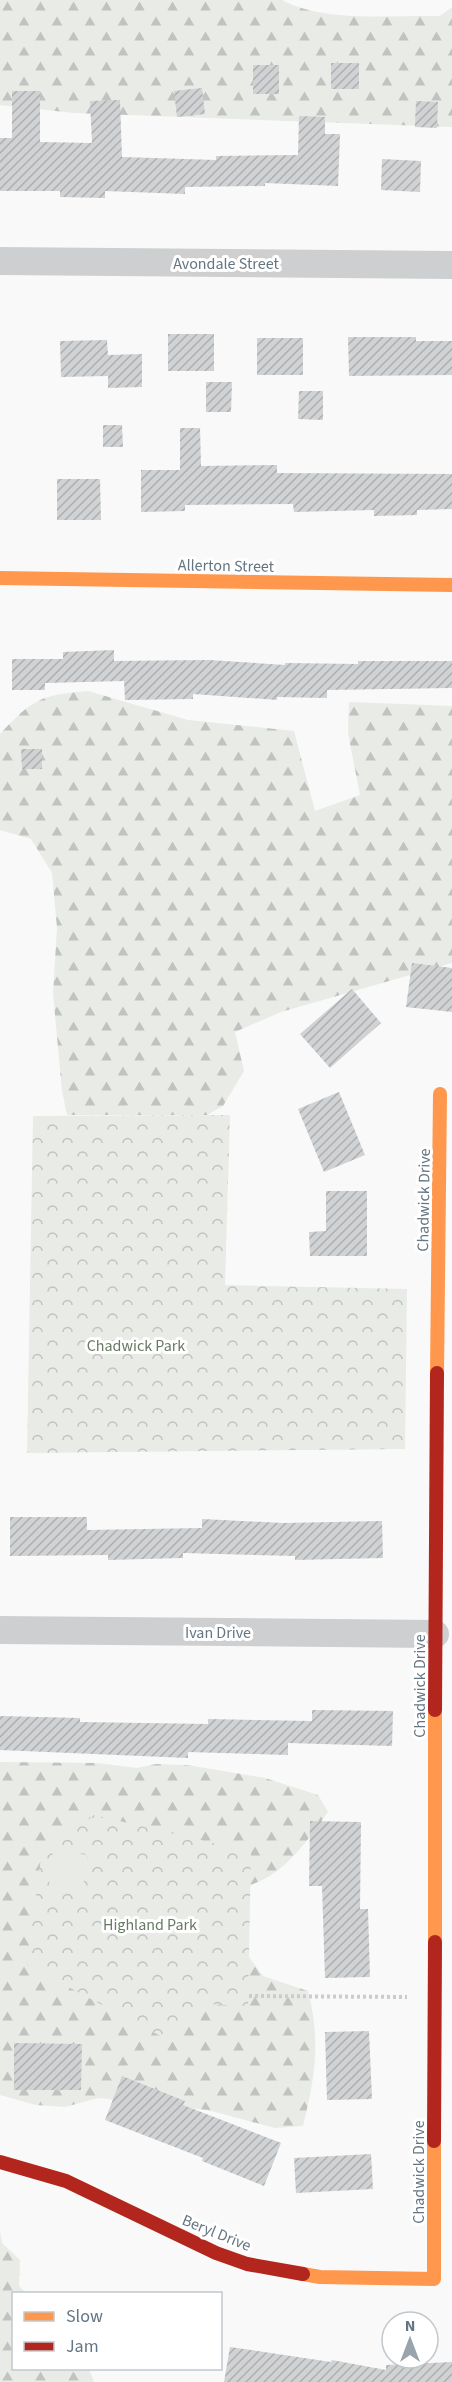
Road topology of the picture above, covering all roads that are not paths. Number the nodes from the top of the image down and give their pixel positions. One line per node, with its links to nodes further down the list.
1 (0, 261): 2 (street, Avondale Street)
2 (452, 265)
3 (0, 578): 4 (street, Allerton Street)
4 (452, 585)
5 (440, 1094): 7 (street, Chadwick Drive)
6 (0, 1630): 7 (street, Ivan Drive)
7 (435, 1634): 9 (street, Chadwick Drive)
8 (0, 2162): 9 (street, Beryl Drive)
9 (434, 2279)

